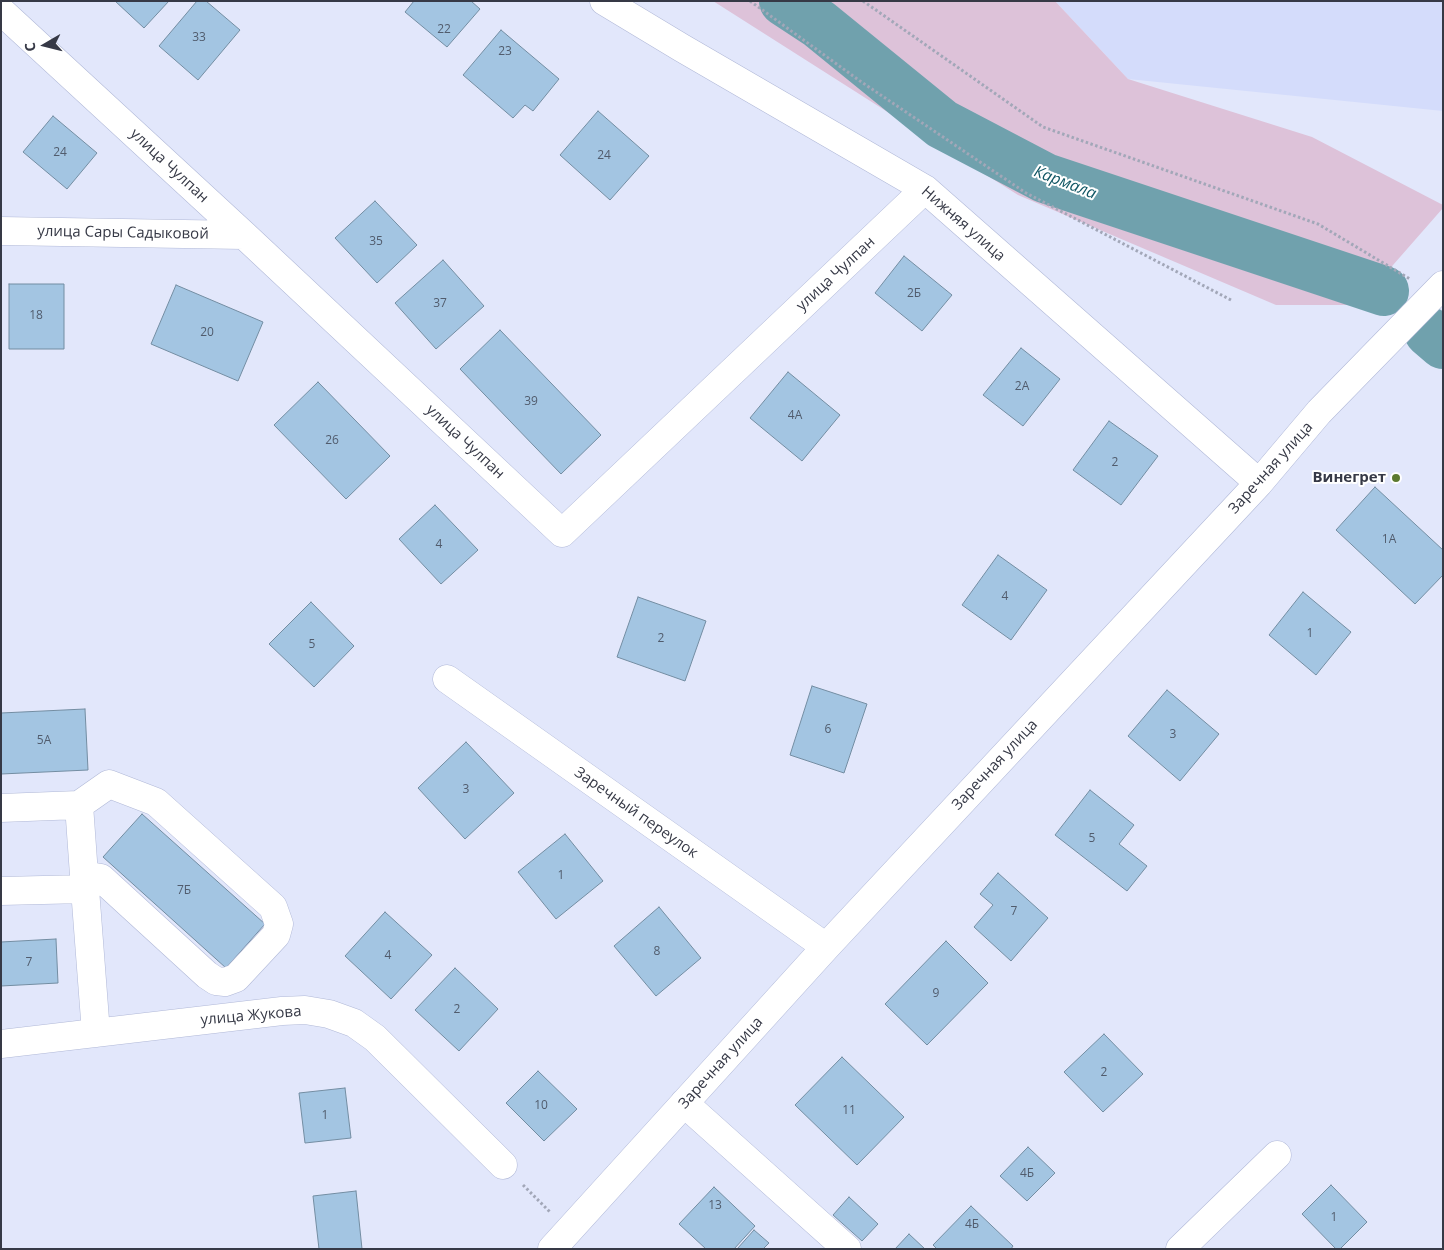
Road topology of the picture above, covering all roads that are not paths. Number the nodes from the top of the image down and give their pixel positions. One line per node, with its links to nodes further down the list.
1 (604, 1): 3 (street, Нижняя улица)
2 (1, 11): 5 (street, улица Чулпан)
3 (925, 189): 5 (street, улица Чулпан); 7 (street, Нижняя улица)
4 (1, 231): 5 (street, улица Сары Садыковой)
5 (244, 235)
6 (1428, 289): 7 (street, Заречная улица)
7 (1259, 483): 13 (street, Заречная улица)
8 (447, 678): 13 (street, Заречный переулок)
9 (79, 805): 10 (street); 11 (street); 11 (street)
10 (1, 808)
11 (85, 889): 12 (street); 14 (street)
12 (1, 890)
13 (826, 947): 16 (street, Заречная улица)
14 (96, 1033): 15 (street, улица Жукова); 18 (street, улица Жукова)
15 (1, 1044)
16 (684, 1103): 19 (street, Заречная улица); 20 (street)
17 (1277, 1155): 21 (street)
18 (503, 1165)
19 (560, 1240)
20 (847, 1249)
21 (1180, 1249)

